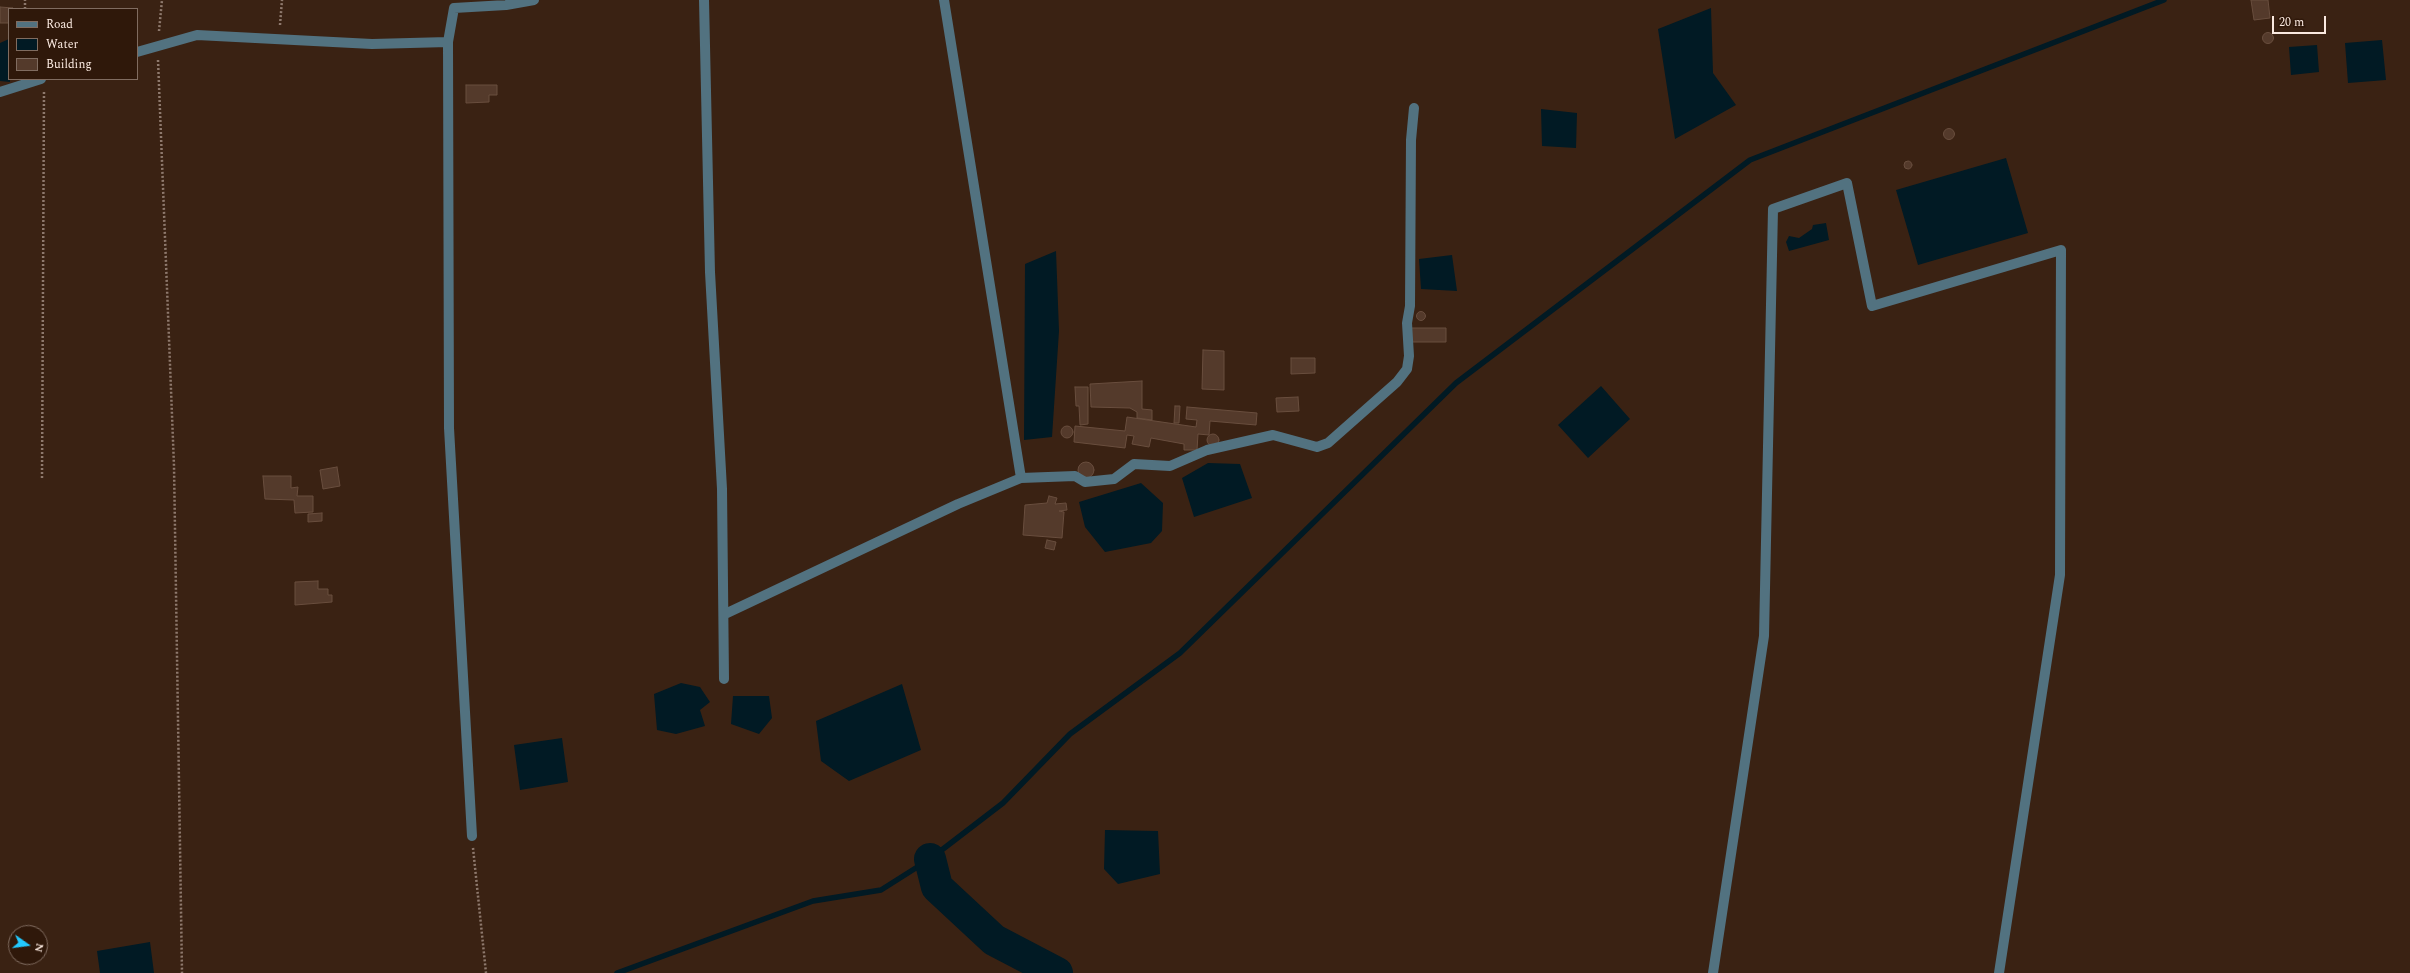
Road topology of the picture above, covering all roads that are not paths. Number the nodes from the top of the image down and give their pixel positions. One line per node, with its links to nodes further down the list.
1 (534, 0): 4 (street)
2 (704, 0): 10 (street)
3 (944, 0): 9 (street)
4 (448, 42): 5 (street); 12 (street)
5 (138, 52)
6 (43, 83): 7 (street)
7 (0, 92)
8 (1414, 108): 9 (street)
9 (1021, 478): 10 (street)
10 (725, 614): 11 (street)
11 (724, 679)
12 (472, 836)
13 (1713, 973): 14 (street)
14 (1999, 973)

